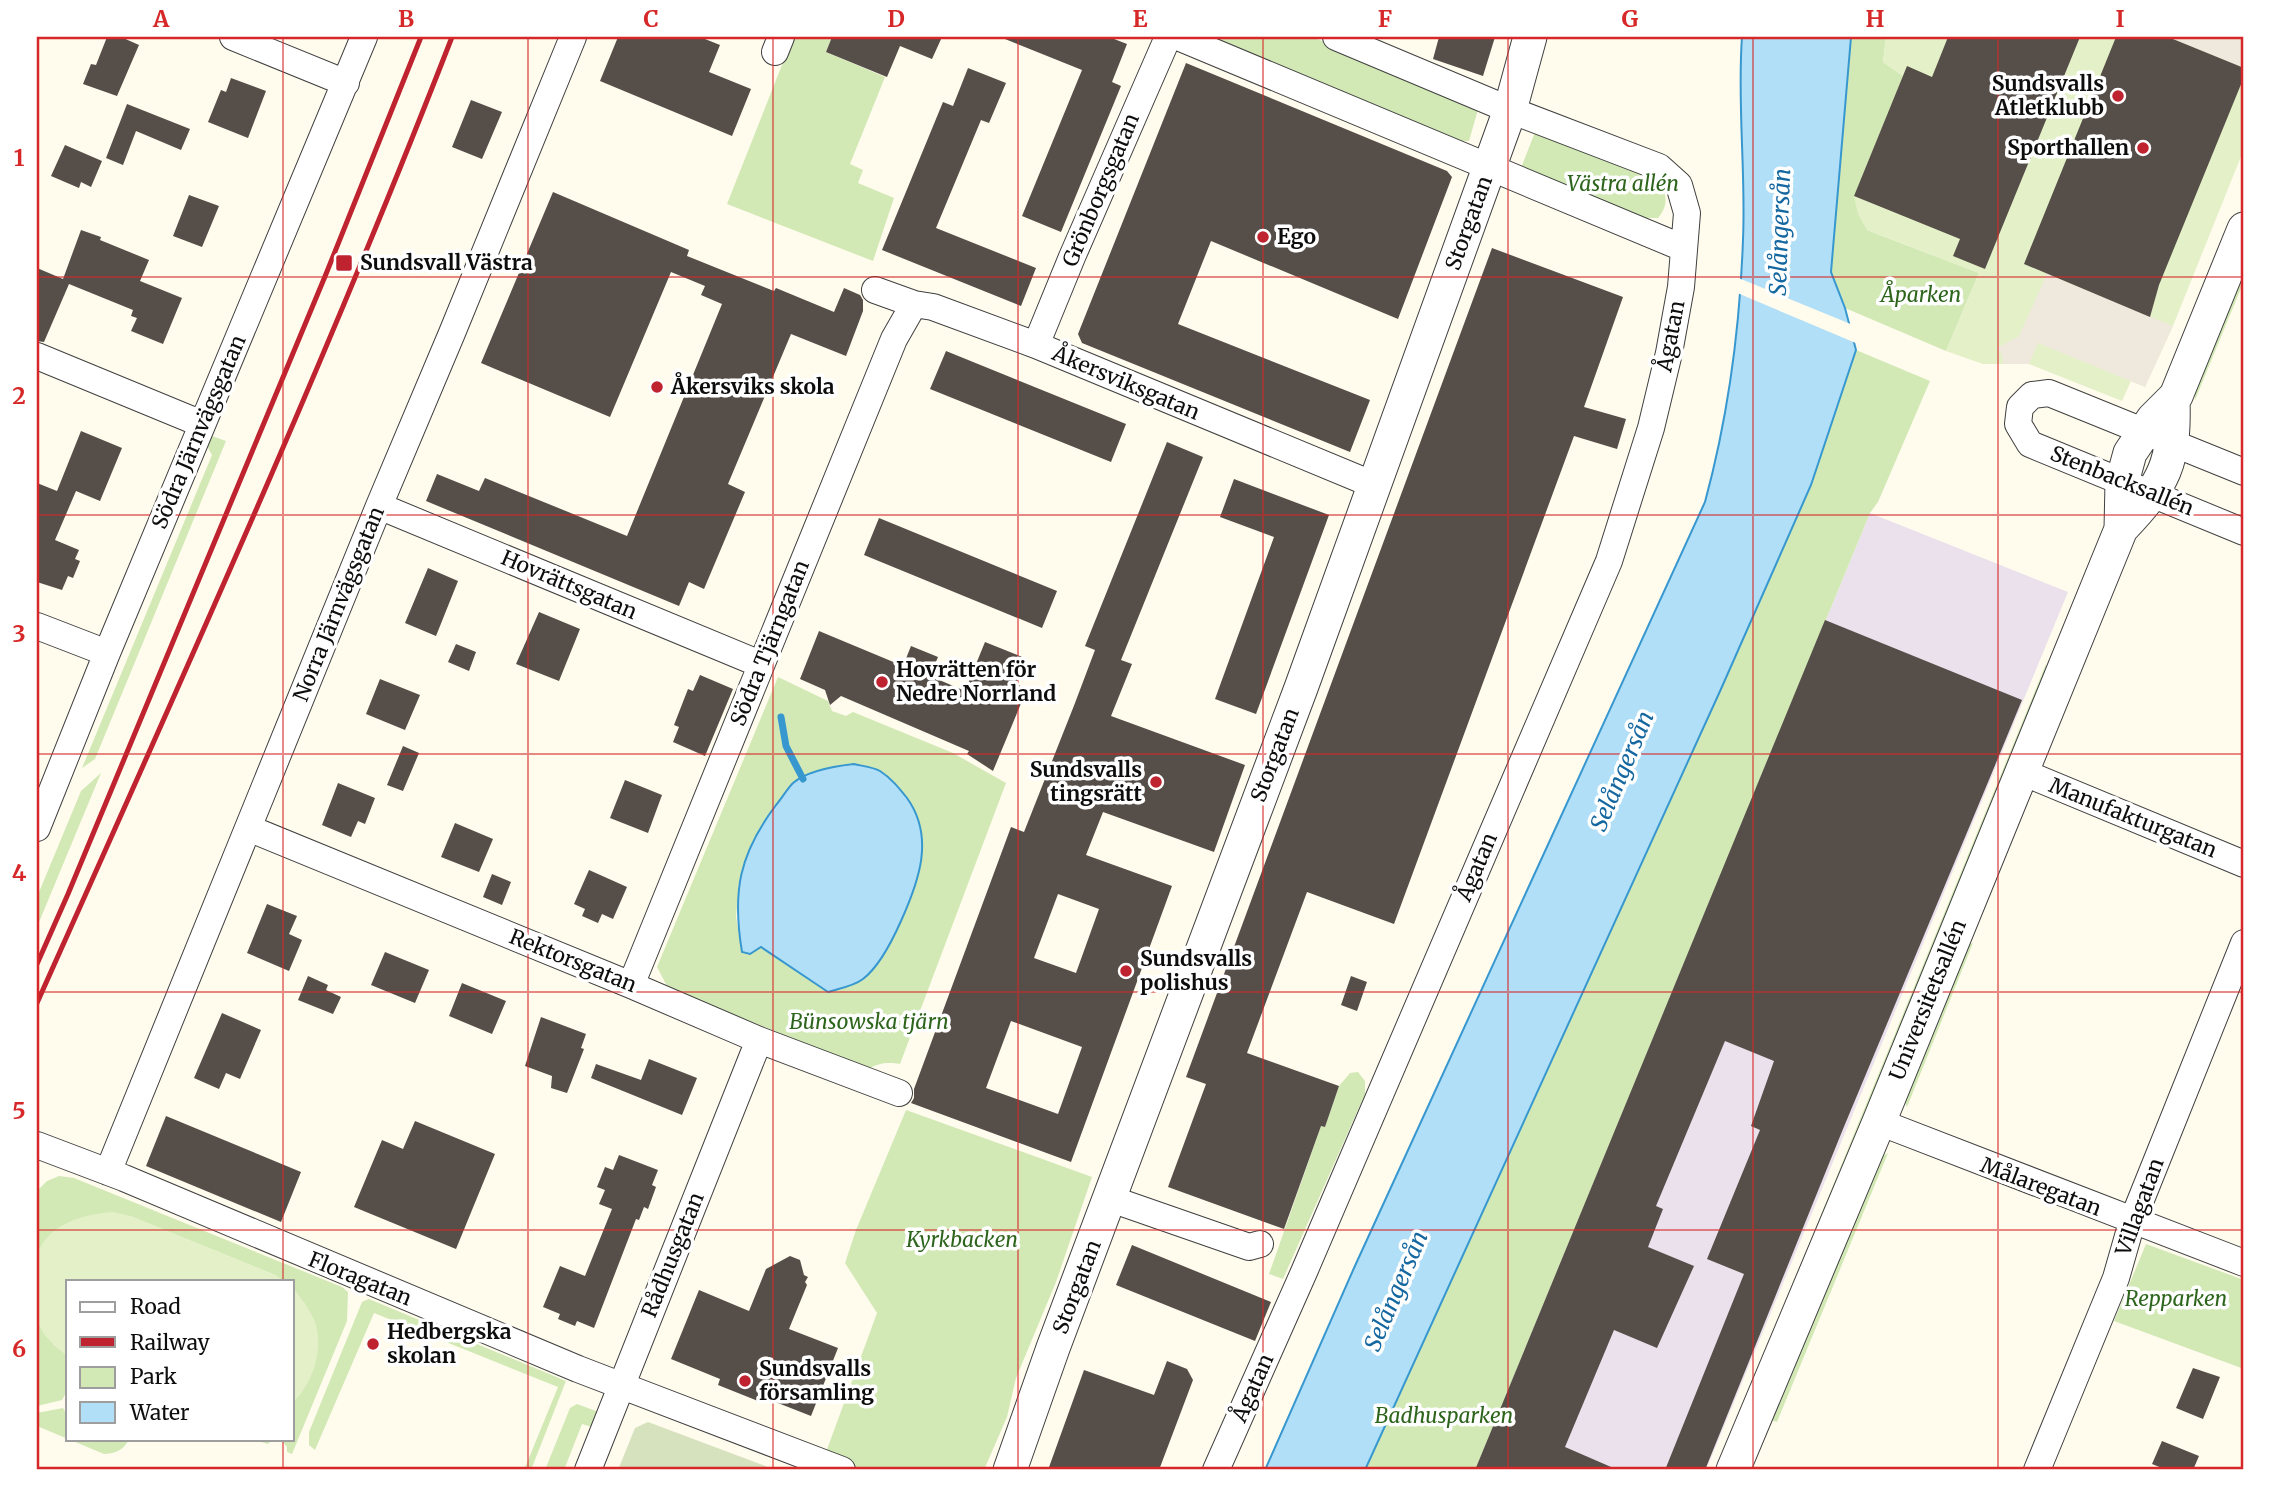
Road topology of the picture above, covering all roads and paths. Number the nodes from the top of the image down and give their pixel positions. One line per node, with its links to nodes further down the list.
1 (233, 37): 8 (street)
2 (364, 37): 8 (street, Södra Järnvägsgatan)
3 (573, 37): 23 (street, Norra Järnvägsgatan)
4 (1168, 37): 15 (street, Grönborgsgatan)
5 (1178, 37): 10 (street)
6 (1336, 37): 9 (street)
7 (1530, 37): 9 (street, Storgatan)
8 (346, 83): 17 (street, Södra Järnvägsgatan)
9 (1510, 110): 10 (street, Storgatan); 12 (street)
10 (1490, 166): 12 (street); 21 (street, Storgatan)
11 (2244, 229): 18 (street, Universitetsallén)
12 (1683, 248): 48 (street, Ågatan)
13 (875, 290): 14 (street, Åkersviksgatan)
14 (914, 304): 15 (street, Åkersviksgatan); 28 (street, Södra Tjärngatan)
15 (1036, 345): 21 (street, Åkersviksgatan)
16 (37, 356): 17 (street)
17 (202, 424): 27 (street, Södra Järnvägsgatan)
18 (2158, 437): 19 (street, Stenbacksallén); 20 (street, Universitetsallén); 20 (street, Stenbacksallén); 22 (street, Universitetsallén)
19 (2244, 472)
20 (2122, 482): 22 (street, Stenbacksallén); 24 (street, Universitetsallén)
21 (1374, 485): 40 (street, Storgatan)
22 (2153, 493): 24 (street, Universitetsallén); 25 (street, Stenbacksallén)
23 (379, 506): 28 (street, Hovrättsgatan); 31 (street, Norra Järnvägsgatan)
24 (2121, 528): 29 (street, Universitetsallén)
25 (2244, 532)
26 (37, 626): 27 (street)
27 (107, 653): 30 (street, Södra Järnvägsgatan)
28 (760, 664): 34 (street, Södra Tjärngatan)
29 (2022, 772): 32 (street, Manufakturgatan); 37 (street, Universitetsallén)
30 (37, 828)
31 (248, 828): 34 (street, Rektorsgatan); 39 (street, Norra Järnvägsgatan)
32 (2244, 864)
33 (2244, 943): 41 (street, Villagatan)
34 (631, 985): 35 (street, Rektorsgatan)
35 (760, 1040): 36 (street, Rektorsgatan); 44 (street, Rådhusgatan)
36 (898, 1093)
37 (1878, 1122): 41 (street, Målaregatan); 49 (street, Universitetsallén)
38 (37, 1145): 39 (street, Floragatan)
39 (108, 1172): 44 (street, Floragatan)
40 (1111, 1199): 42 (street); 47 (street, Storgatan)
41 (2132, 1222): 43 (street, Målaregatan); 50 (street, Villagatan)
42 (1260, 1244)
43 (2244, 1264)
44 (621, 1384): 45 (street, Rådhusgatan); 46 (street, Floragatan)
45 (587, 1470)
46 (842, 1470)
47 (1010, 1470)
48 (1216, 1470)
49 (1733, 1470)
50 (2038, 1470)

